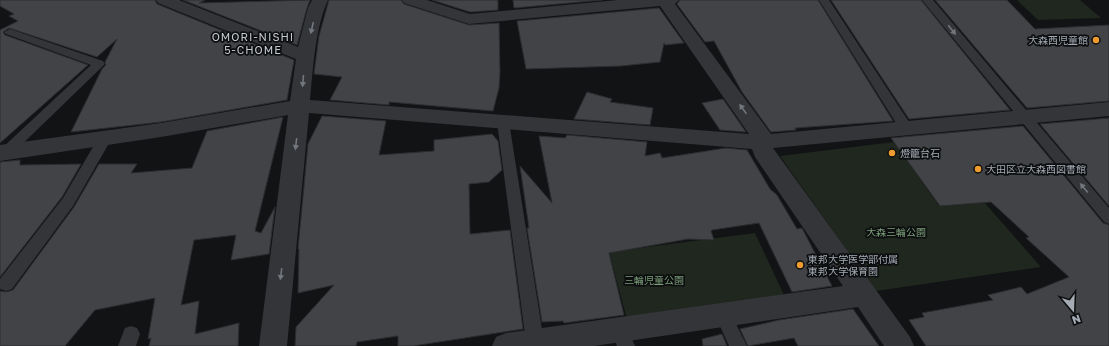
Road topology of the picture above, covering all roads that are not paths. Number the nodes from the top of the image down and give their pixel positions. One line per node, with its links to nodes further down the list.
1 (164, 0): 8 (street)
2 (320, 0): 8 (street, one-way to 8)
3 (410, 0): 4 (street)
4 (666, 0): 15 (street, one-way to 4)
5 (824, 0): 13 (lane)
6 (927, 0): 11 (lane, one-way to 11)
7 (10, 32): 16 (lane)
8 (305, 56): 9 (street, one-way to 9)
9 (301, 106): 12 (street); 14 (street); 23 (street, one-way to 23)
10 (1109, 109): 11 (street)
11 (1023, 116): 13 (street); 17 (lane, one-way to 11)
12 (503, 122): 15 (street); 22 (lane)
13 (906, 128): 15 (street)
14 (105, 138): 16 (street); 18 (lane)
15 (761, 142): 19 (street)
16 (3, 153)
17 (1109, 218)
18 (6, 284)
19 (864, 295): 20 (street); 26 (street)
20 (723, 316): 21 (street); 25 (lane)
21 (622, 338): 22 (street)
22 (535, 342): 24 (street)
23 (273, 346)
24 (506, 346)
25 (738, 346)
26 (900, 346)

